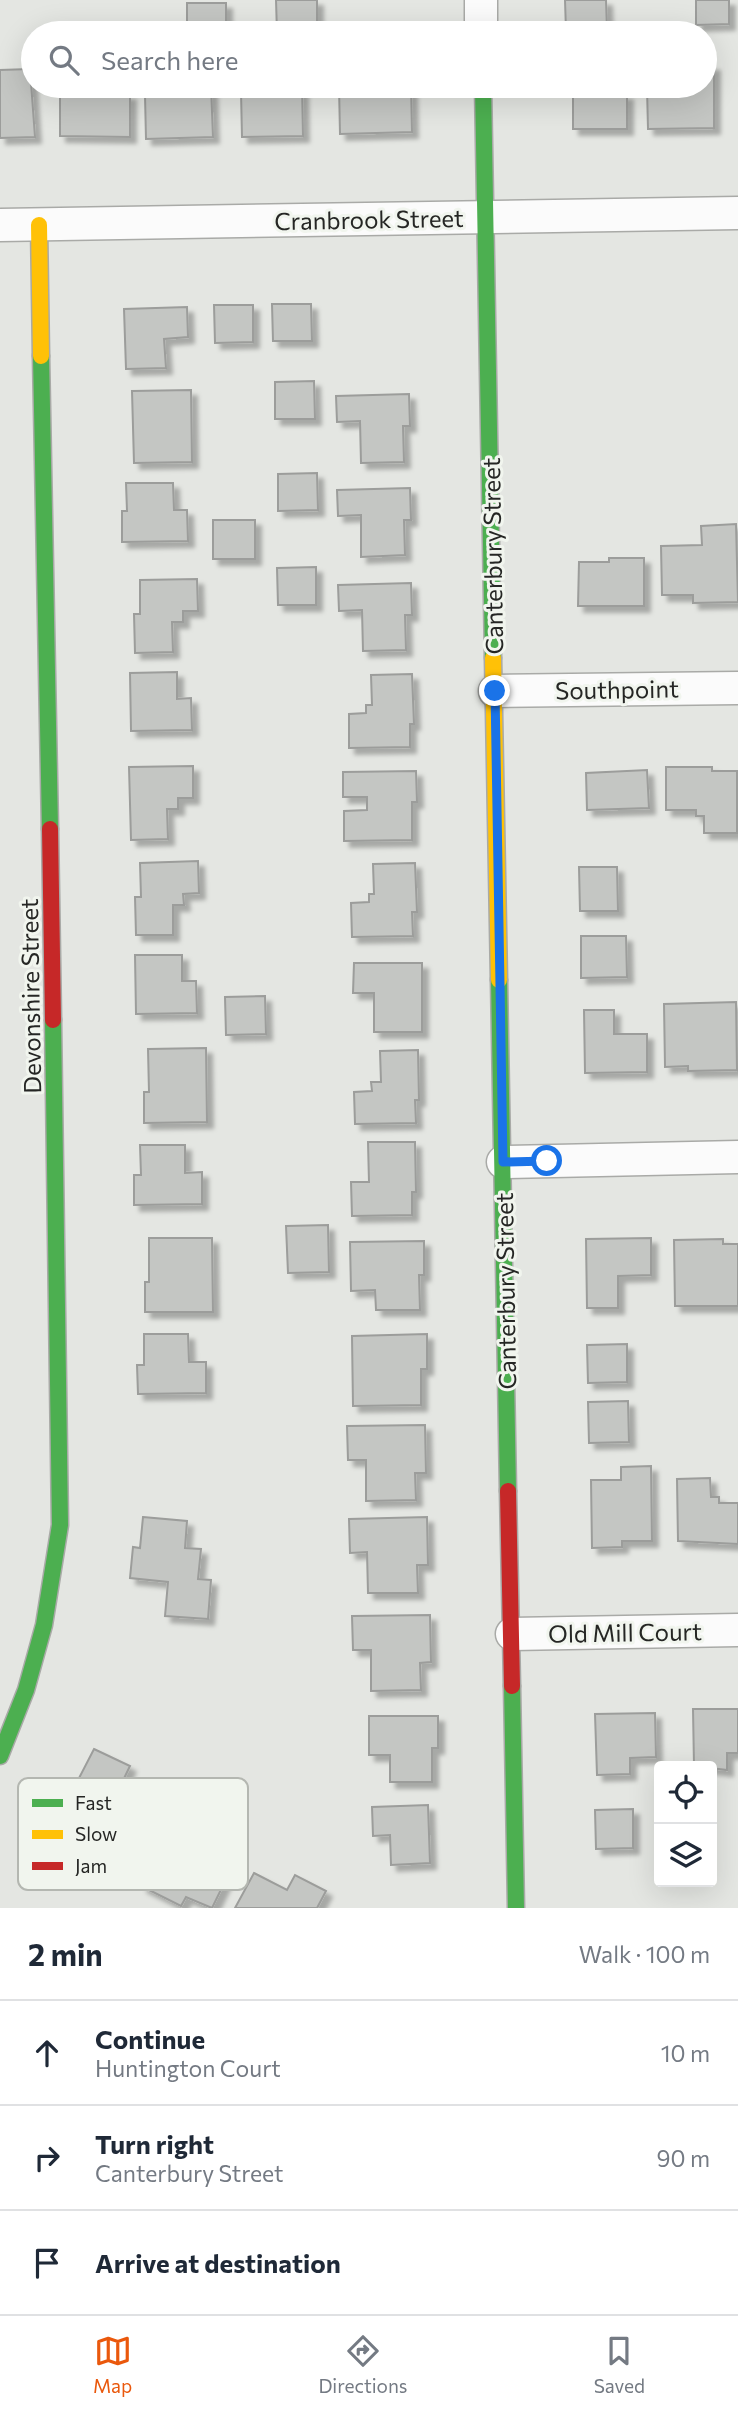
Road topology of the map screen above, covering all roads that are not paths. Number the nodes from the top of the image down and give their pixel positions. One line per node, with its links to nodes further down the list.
1 (481, 0): 2 (street)
2 (481, 21)
3 (483, 98): 5 (street, Canterbury Street)
4 (738, 213): 5 (street, Cranbrook Street)
5 (485, 217): 7 (street, Cranbrook Street); 9 (street, Canterbury Street)
6 (0, 225): 7 (street, Cranbrook Street)
7 (39, 225): 14 (street, Devonshire Street)
8 (738, 688): 9 (street, Southpoint)
9 (495, 691): 11 (street, Canterbury Street)
10 (738, 1157): 11 (street)
11 (503, 1162): 13 (street, Canterbury Street)
12 (738, 1630): 13 (street, Old Mill Court)
13 (512, 1634): 15 (street, Canterbury Street)
14 (0, 1756)
15 (516, 1908)

